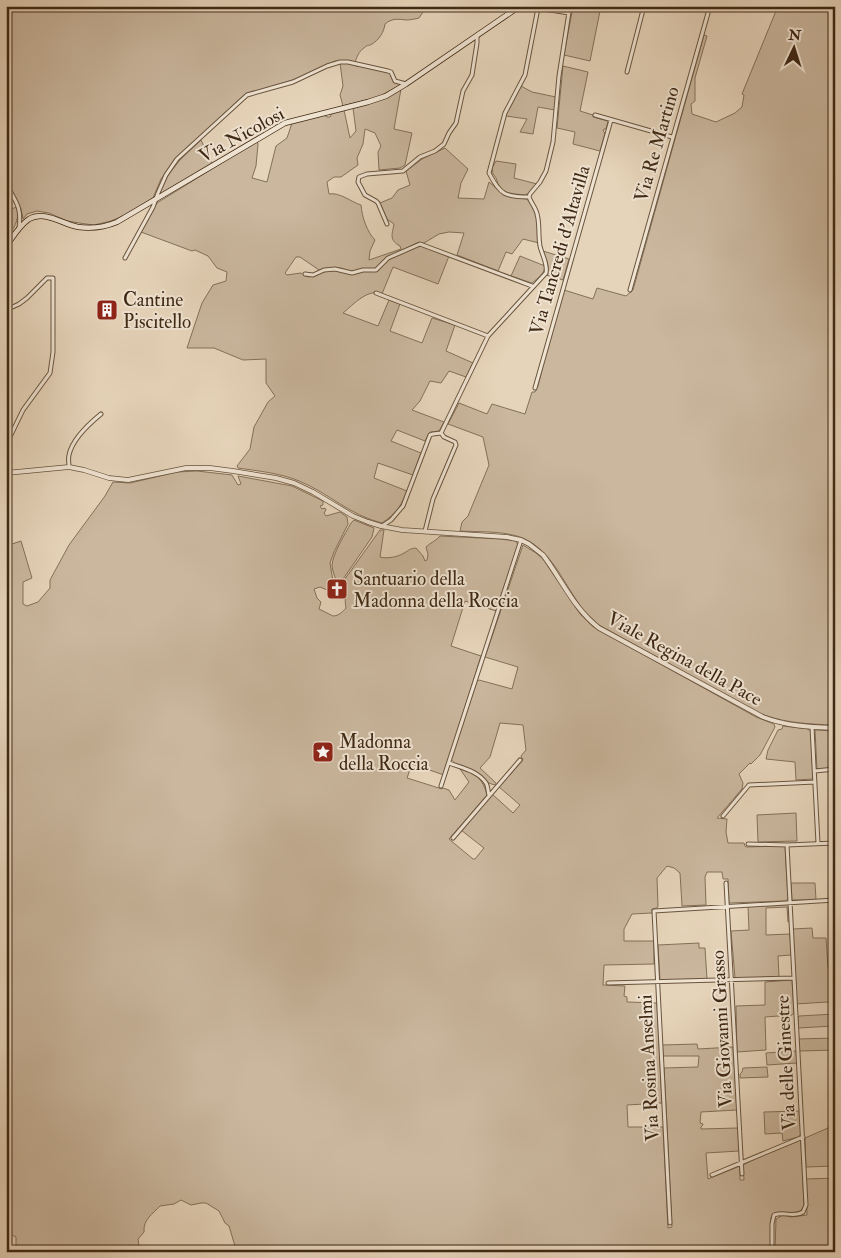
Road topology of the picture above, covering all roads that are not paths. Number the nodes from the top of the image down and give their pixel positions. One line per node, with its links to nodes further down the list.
1 (30, 6): 2 (street)
2 (59, 6)
3 (520, 6): 8 (main road, Via Nicolosi)
4 (570, 6): 7 (street)
5 (644, 6): 9 (street)
6 (710, 6): 13 (street, Via Re Martino)
7 (569, 13): 15 (street); 15 (street)
8 (477, 35): 10 (main road, Via Nicolosi); 17 (street)
9 (627, 72)
10 (406, 84): 16 (main road, Via Nicolosi); 16 (street)
11 (595, 115): 12 (street)
12 (611, 120): 13 (street); 27 (street, Via Tancredi d'Altavilla)
13 (672, 137): 23 (street, Via Re Martino)
14 (6, 184): 18 (street)
15 (529, 197): 22 (street)
16 (155, 201): 18 (main road, Via Nicolosi); 20 (street)
17 (387, 224)
18 (19, 228): 19 (main road, Via Nicolosi)
19 (6, 246)
20 (125, 258)
21 (305, 274): 22 (street)
22 (532, 286): 26 (street)
23 (630, 290)
24 (376, 293): 26 (street)
25 (6, 310): 30 (street)
26 (488, 336): 29 (street)
27 (534, 388)
28 (101, 414): 31 (street)
29 (441, 433): 33 (street); 34 (street)
30 (6, 445)
31 (69, 467): 32 (street, Viale Regina della Pace); 33 (street, Viale Regina della Pace)
32 (6, 473)
33 (381, 526): 34 (street, Viale Regina della Pace)
34 (425, 531): 35 (street, Viale Regina della Pace)
35 (521, 540): 36 (street, Viale Regina della Pace); 39 (street)
36 (812, 727): 37 (street, Viale Regina della Pace); 41 (street)
37 (835, 728)
38 (520, 760): 45 (street)
39 (449, 764): 43 (street); 44 (street)
40 (835, 769): 41 (street)
41 (815, 771): 42 (street)
42 (815, 782): 47 (street); 49 (street)
43 (486, 784): 45 (street); 46 (street)
44 (441, 786)
45 (496, 787): 46 (street)
46 (489, 795): 48 (street)
47 (723, 816)
48 (453, 838)
49 (818, 843): 50 (street); 52 (street)
50 (835, 843)
51 (748, 844): 52 (street)
52 (787, 845): 55 (street, Via delle Ginestre)
53 (726, 883): 56 (street, Via Giovanni Grasso)
54 (835, 900): 55 (street)
55 (790, 902): 56 (street); 57 (street, Via delle Ginestre)
56 (728, 906): 58 (street, Via Giovanni Grasso); 60 (street, Via Rosina Anselmi)
57 (794, 978): 58 (street); 61 (street, Via delle Ginestre)
58 (732, 980): 60 (street); 62 (street, Via Giovanni Grasso)
59 (608, 983): 60 (street)
60 (657, 983): 65 (street, Via Rosina Anselmi)
61 (802, 1137): 62 (street); 66 (street, Via delle Ginestre)
62 (742, 1163): 63 (street, Via Giovanni Grasso); 64 (street)
63 (742, 1174)
64 (712, 1175)
65 (670, 1223)
66 (772, 1252)

